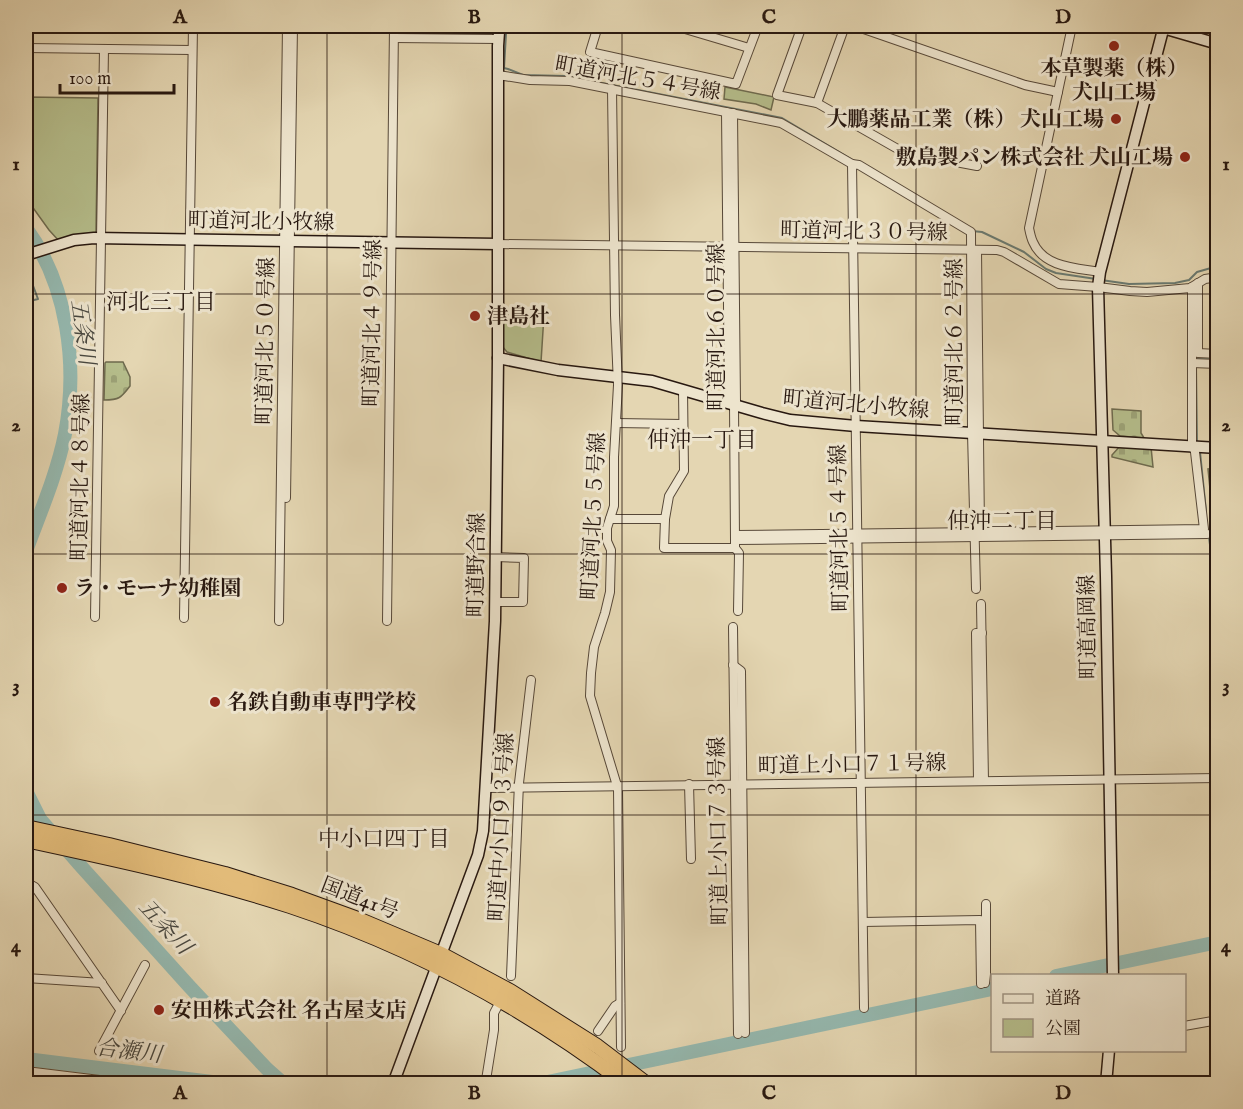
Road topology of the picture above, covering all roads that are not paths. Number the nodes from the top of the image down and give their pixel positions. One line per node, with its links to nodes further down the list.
1 (193, 26): 19 (street)
2 (287, 26): 29 (street, 町道河北５０号線)
3 (293, 26): 29 (street)
4 (394, 26): 14 (street, 町道河北４９号線)
5 (598, 26): 17 (street)
6 (675, 26): 17 (street)
7 (758, 26): 17 (street)
8 (802, 26): 23 (street)
9 (845, 26): 23 (street)
10 (855, 26): 22 (street)
11 (1072, 26): 22 (street)
12 (1161, 26): 15 (street); 38 (street, 町道高岡線)
13 (499, 32): 14 (street); 20 (street, 町道野合線)
14 (394, 38): 30 (street, 町道河北４９号線)
15 (1218, 44)
16 (26, 48): 18 (street)
17 (749, 48)
18 (104, 49): 19 (street); 27 (street, 町道河北４８号線)
19 (192, 50): 28 (street)
20 (498, 75): 21 (street, 町道河北５４号線); 31 (street, 町道野合線)
21 (612, 89): 24 (street, 町道河北５４号線); 32 (street, 町道河北５５号線)
22 (1058, 92): 38 (street)
23 (817, 103): 26 (street)
24 (729, 113): 25 (street, 町道河北５４号線); 33 (street, 町道河北６０号線)
25 (852, 164): 34 (street, 町道河北５４号線); 35 (street, 町道河北６２号線)
26 (977, 166)
27 (102, 238): 28 (street, 町道河北小牧線); 36 (street, 町道河北小牧線); 68 (street, 町道河北４８号線)
28 (189, 240): 29 (street, 町道河北小牧線); 69 (street)
29 (287, 241): 30 (street, 町道河北小牧線); 70 (street, 町道河北５０号線)
30 (392, 243): 31 (street, 町道河北小牧線); 71 (street, 町道河北４９号線)
31 (498, 244): 32 (street, 町道河北３０号線); 43 (street, 町道野合線)
32 (614, 246): 33 (street, 町道河北３０号線); 46 (street, 町道河北５５号線)
33 (731, 247): 34 (street, 町道河北３０号線); 48 (street, 町道河北６０号線)
34 (853, 248): 35 (street, 町道河北３０号線); 51 (street, 町道河北５４号線)
35 (974, 250): 38 (street, 町道河北３０号線); 52 (street, 町道河北６２号線)
36 (26, 255)
37 (1218, 277): 39 (street, 町道河北３０号線)
38 (1099, 279): 39 (street, 町道河北３０号線); 53 (street, 町道高岡線)
39 (1195, 285): 42 (street); 44 (street)
40 (26, 290): 41 (street)
41 (26, 352)
42 (1218, 354)
43 (498, 358): 46 (street, 町道河北小牧線); 63 (street, 町道野合線)
44 (1195, 363): 45 (street); 54 (street)
45 (1218, 364)
46 (618, 376): 47 (street, 町道河北小牧線); 49 (street, 町道河北５５号線)
47 (683, 390): 48 (street, 町道河北小牧線); 50 (street)
48 (732, 404): 51 (street, 町道河北小牧線); 62 (street, 町道河北６０号線)
49 (616, 423): 50 (street); 56 (street, 町道河北５５号線)
50 (683, 424): 57 (street)
51 (856, 426): 52 (street, 町道河北小牧線); 61 (street, 町道河北５４号線)
52 (976, 433): 53 (street, 町道河北小牧線); 58 (street, 町道河北６２号線)
53 (1102, 441): 54 (street, 町道河北小牧線); 59 (street, 町道高岡線)
54 (1194, 448): 55 (street, 町道河北小牧線); 59 (street)
55 (1218, 448)
56 (610, 519): 57 (street); 80 (street, 町道河北５５号線)
57 (664, 519): 62 (street)
58 (976, 533): 59 (street); 61 (street); 64 (street, 町道河北６２号線)
59 (1105, 533): 60 (street); 75 (street, 町道高岡線)
60 (1207, 534)
61 (857, 536): 62 (street); 77 (street, 町道河北５４号線)
62 (735, 541): 67 (street, 町道河北６０号線)
63 (495, 557): 65 (street, 町道野合線); 65 (street)
64 (976, 589)
65 (495, 602): 82 (street, 町道野合線)
66 (981, 604): 76 (street)
67 (738, 611)
68 (95, 617)
69 (184, 618)
70 (279, 621)
71 (387, 621)
72 (733, 627): 79 (street, 町道上小口７３号線)
73 (531, 680): 81 (street, 町道中小口９３号線)
74 (1218, 778): 75 (street, 町道上小口７１号線)
75 (1110, 779): 76 (street, 町道上小口７１号線); 92 (street, 町道高岡線)
76 (981, 781): 77 (street, 町道上小口７１号線)
77 (860, 782): 79 (street, 町道上小口７１号線); 89 (street, 町道河北５４号線)
78 (689, 784): 79 (street, 町道上小口７１号線); 80 (street, 町道上小口７１号線); 86 (street)
79 (738, 784): 103 (street, 町道上小口７３号線)
80 (617, 785): 81 (street, 町道上小口７１号線); 97 (street, 町道河北５５号線)
81 (519, 787): 82 (street, 町道上小口７１号線); 93 (street, 町道中小口９３号線)
82 (486, 788): 90 (street, 町道野合線)
83 (26, 827): 85 (highway, 国道41号)
84 (26, 840): 85 (highway, 国道41号)
85 (107, 851): 90 (highway, 国道41号)
86 (691, 858)
87 (26, 882): 95 (street)
88 (986, 904): 89 (street)
89 (863, 922): 98 (street, 町道河北５４号線)
90 (439, 960): 96 (highway, 国道41号); 106 (highway, 国道41号); 110 (street, 町道野合線)
91 (145, 965): 99 (street)
92 (1113, 968)
93 (511, 976)
94 (26, 978): 95 (street)
95 (102, 983): 99 (street)
96 (501, 1000): 106 (highway, 国道41号); 108 (street)
97 (620, 1003): 102 (street); 106 (street, 町道河北５５号線)
98 (864, 1008)
99 (121, 1011): 104 (street)
100 (1218, 1020): 101 (street)
101 (1186, 1026)
102 (598, 1031)
103 (742, 1034)
104 (99, 1052)
105 (1109, 1052): 113 (street)
106 (622, 1068): 112 (highway, 国道41号)
107 (26, 1071): 111 (street)
108 (486, 1080)
109 (1218, 1080): 114 (street)
110 (394, 1082)
111 (132, 1083)
112 (647, 1083)
113 (1106, 1083)
114 (1161, 1083)

